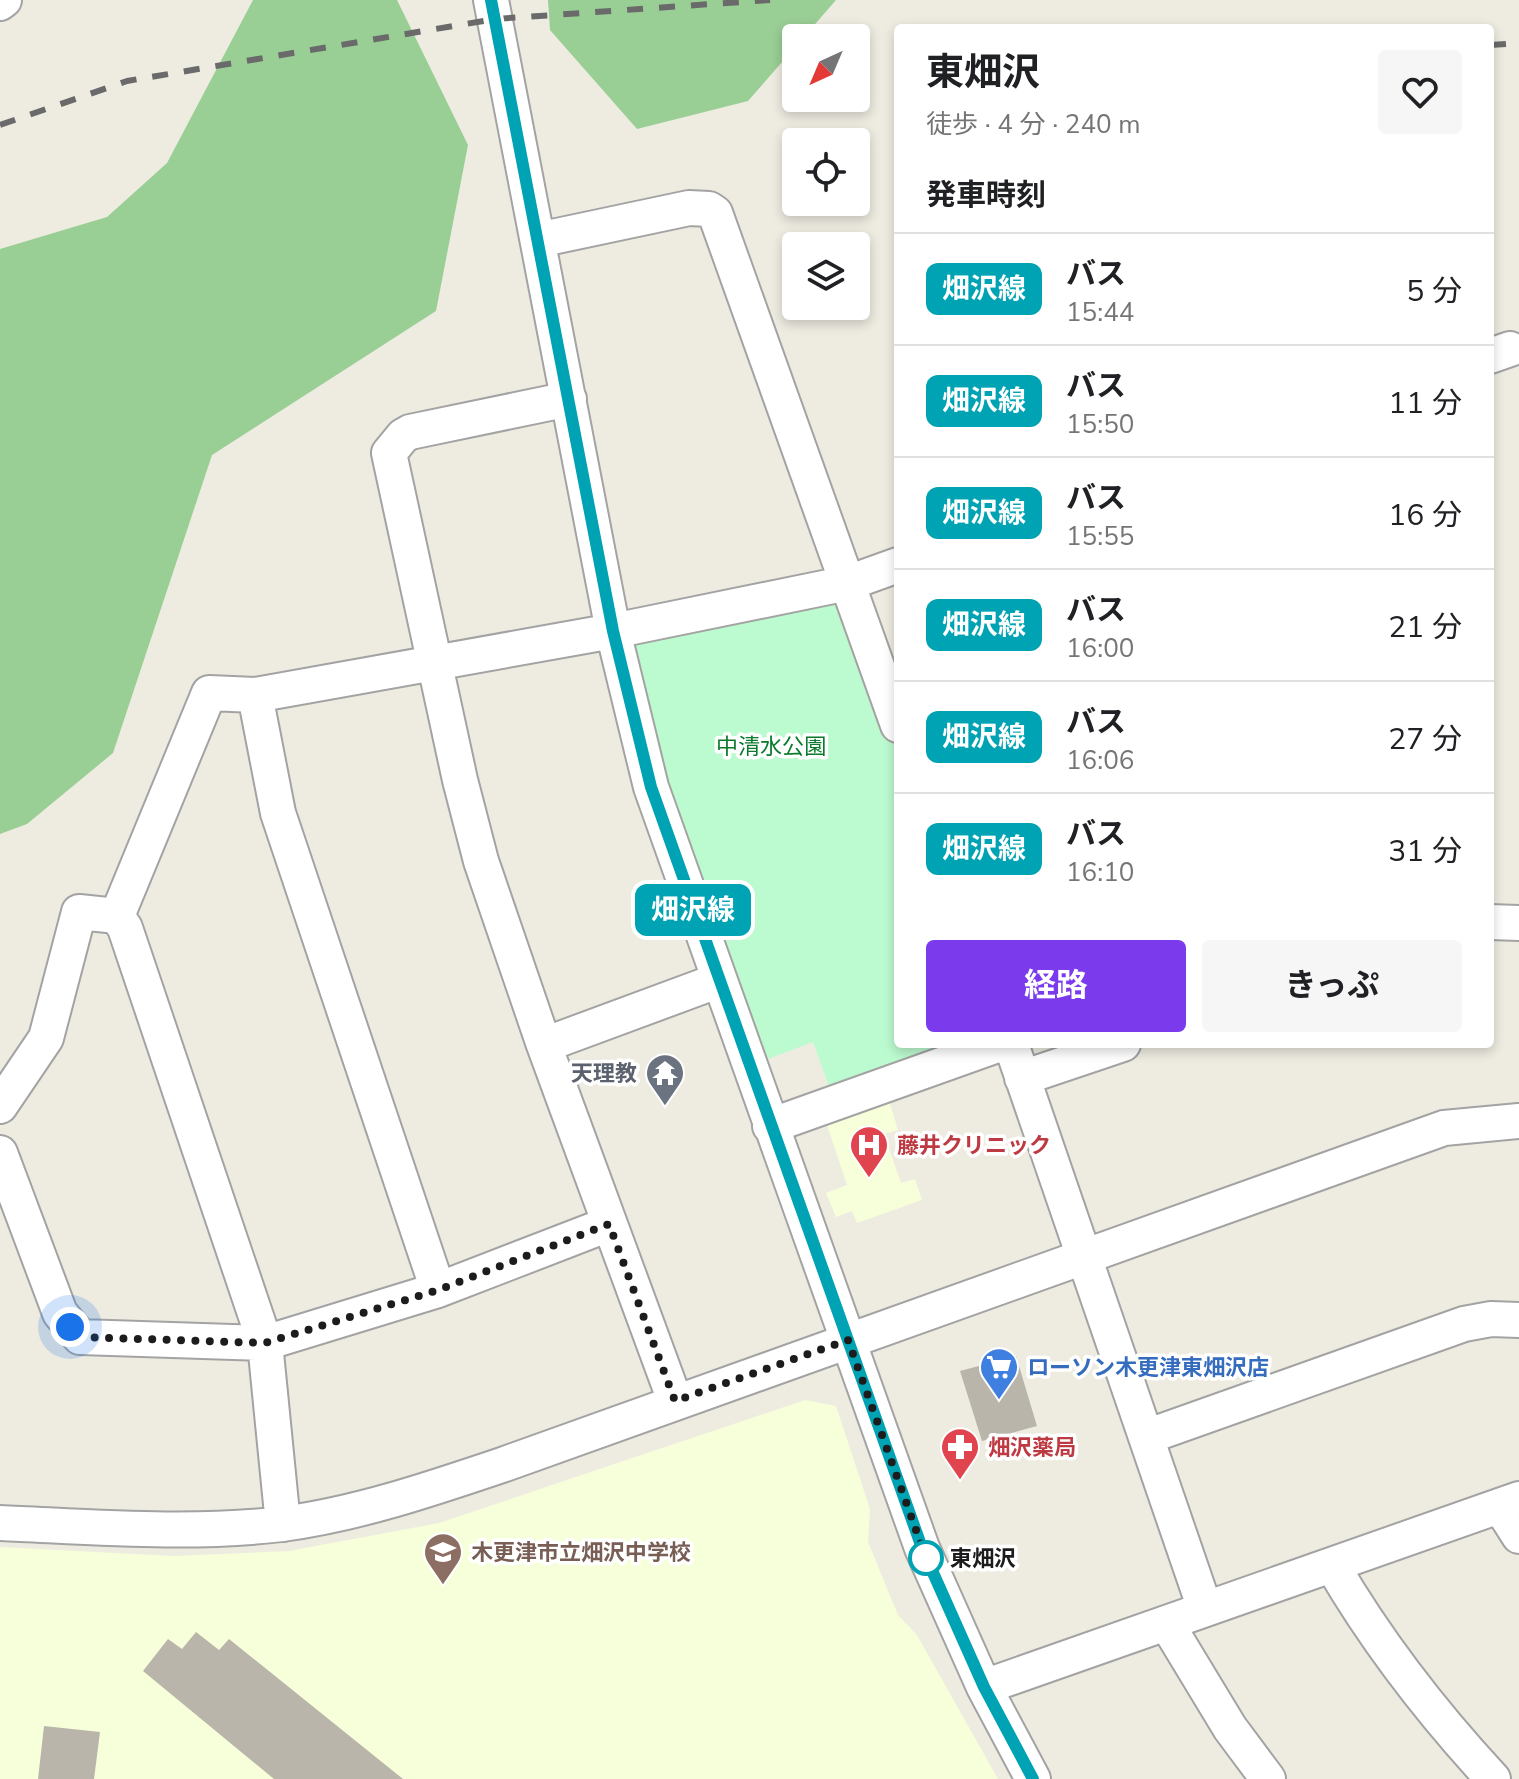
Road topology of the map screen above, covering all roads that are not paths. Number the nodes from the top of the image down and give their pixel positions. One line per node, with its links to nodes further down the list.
1 (491, 0): 2 (street)
2 (538, 240): 3 (street); 5 (street)
3 (569, 399): 6 (street); 7 (street)
4 (894, 566): 5 (street)
5 (848, 583): 6 (street); 9 (street)
6 (613, 631): 7 (street); 13 (street)
7 (435, 660): 8 (street); 14 (street)
8 (255, 695): 10 (street); 25 (street)
9 (894, 714)
10 (117, 916): 19 (street); 28 (street)
11 (1494, 922): 12 (street)
12 (1519, 923)
13 (717, 981): 14 (street); 21 (street)
14 (544, 1045): 23 (street)
15 (989, 1048): 21 (street)
16 (1012, 1048): 18 (street)
17 (1111, 1048): 18 (street)
18 (1022, 1078): 24 (street)
19 (0, 1106)
20 (1519, 1121): 24 (street)
21 (770, 1126): 27 (street)
22 (0, 1153): 28 (street)
23 (609, 1224): 25 (street); 29 (street)
24 (1086, 1255): 27 (street); 30 (street)
25 (438, 1290): 28 (street)
26 (1519, 1320): 30 (street)
27 (848, 1340): 29 (street); 38 (street)
28 (265, 1343): 33 (street)
29 (675, 1401): 33 (street)
30 (1146, 1437): 36 (street)
31 (1510, 1503): 34 (street); 35 (street)
32 (0, 1523): 33 (street)
33 (283, 1524)
34 (1519, 1536)
35 (1332, 1565): 36 (street); 41 (street)
36 (1205, 1609): 37 (street)
37 (1167, 1624): 38 (street); 40 (street)
38 (984, 1687): 39 (street)
39 (1033, 1779)
40 (1268, 1779)
41 (1493, 1779)

